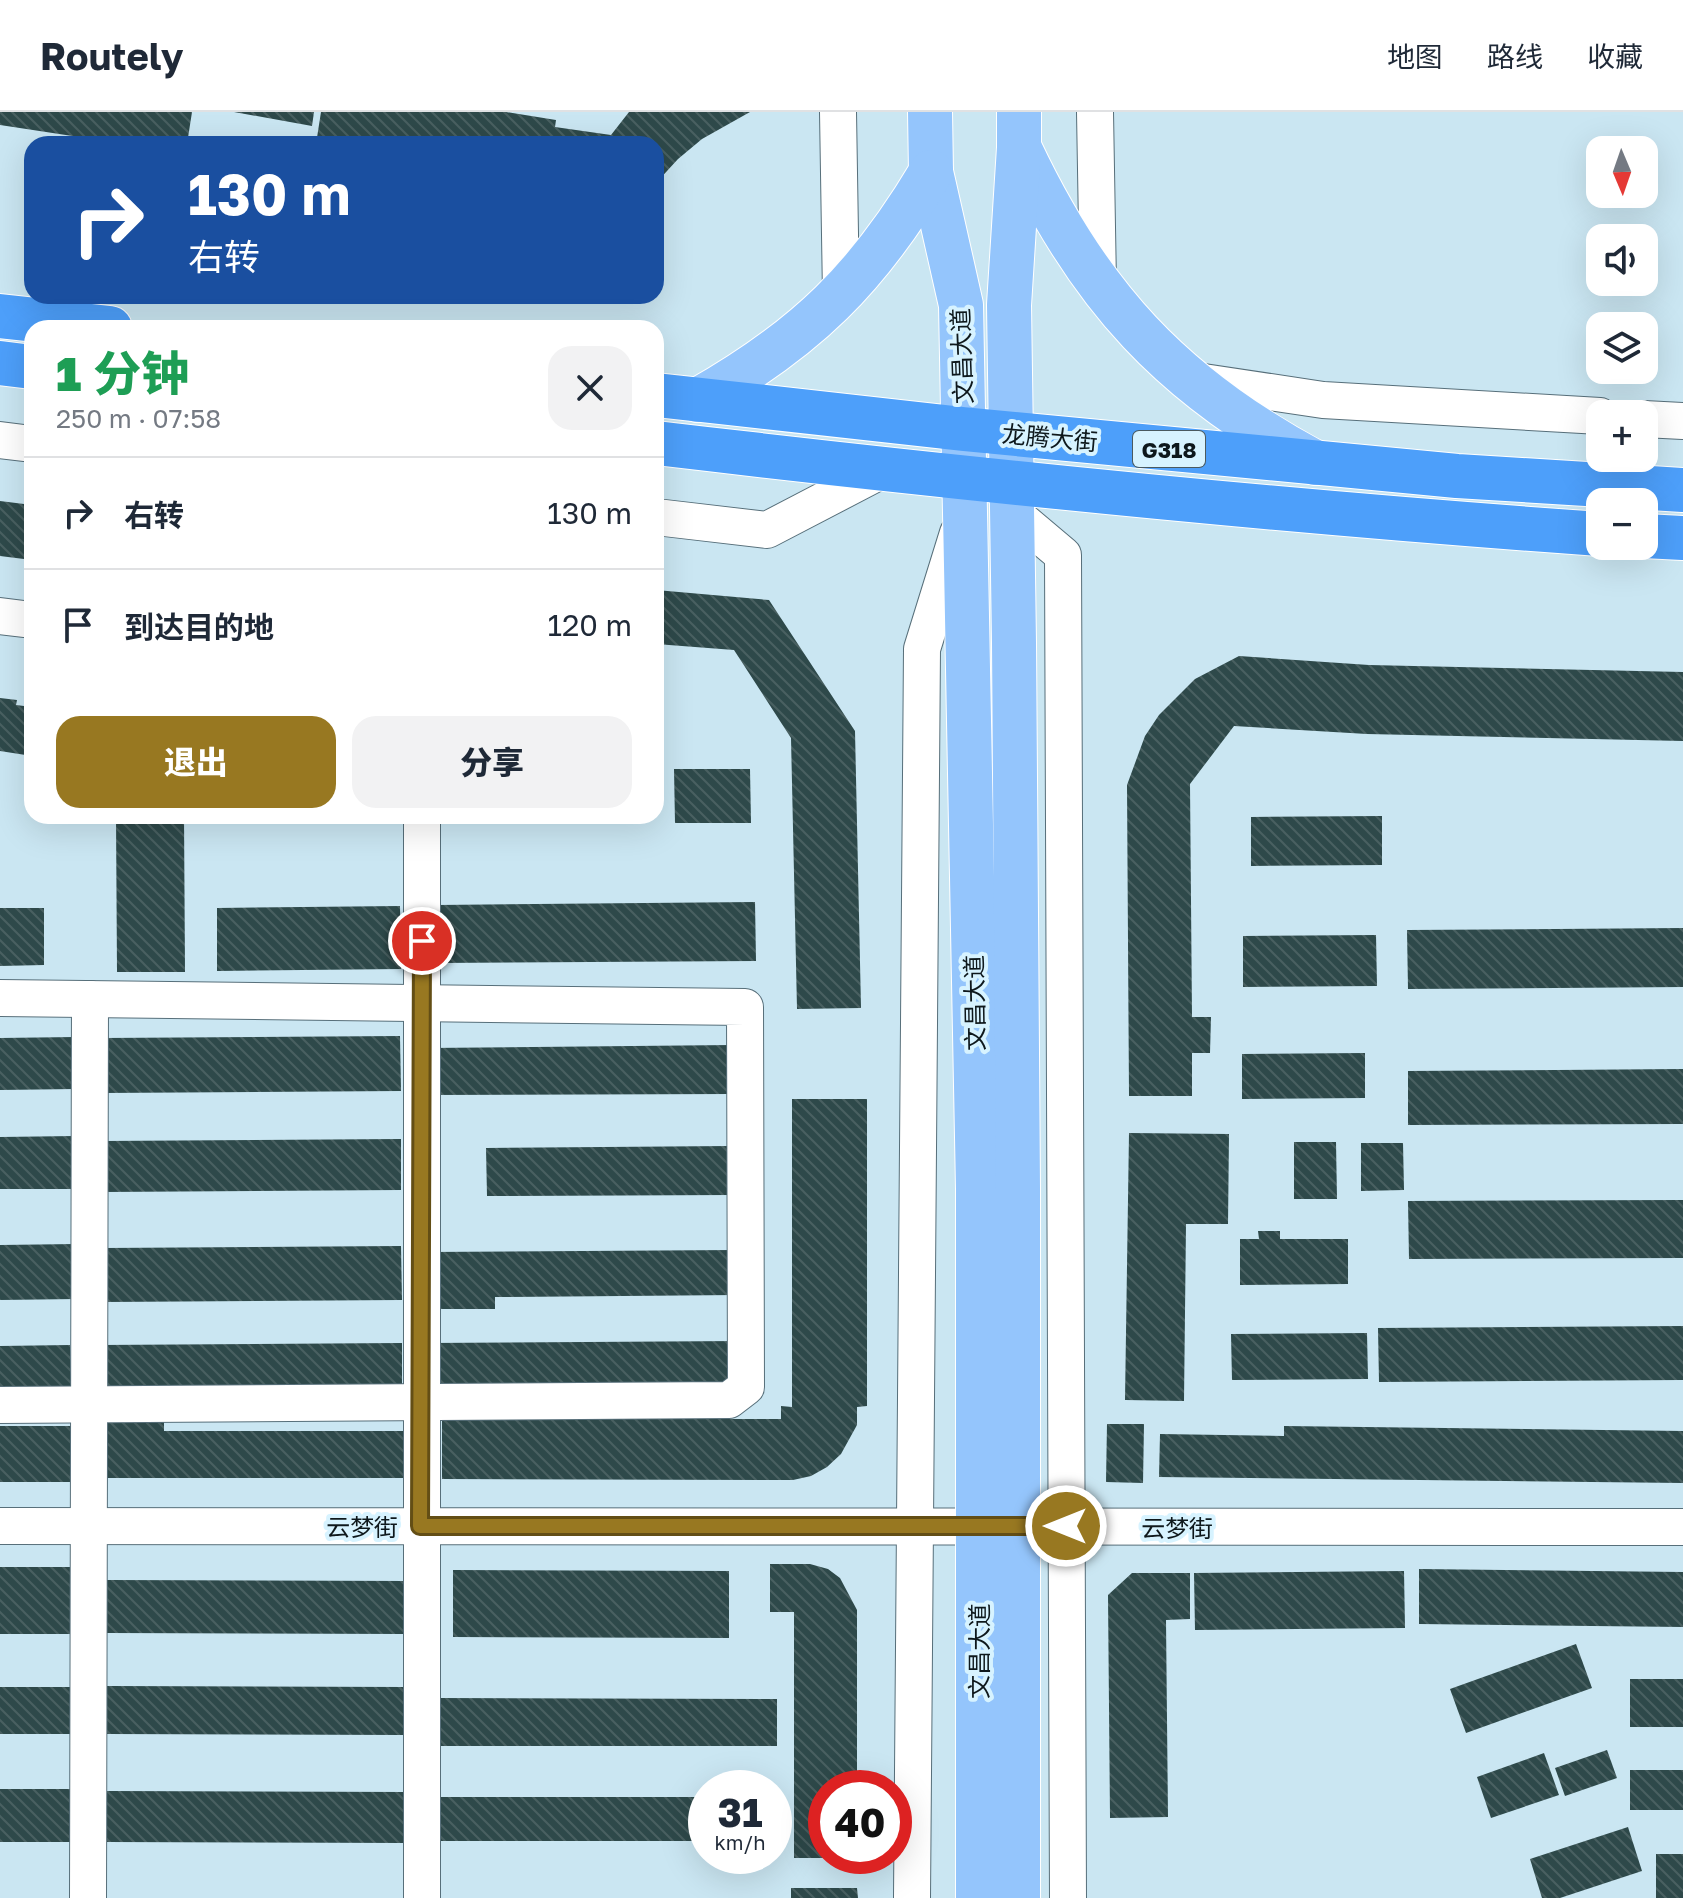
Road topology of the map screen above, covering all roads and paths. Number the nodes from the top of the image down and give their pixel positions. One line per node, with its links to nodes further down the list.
1 (838, 112): 7 (street)
2 (930, 112): 5 (main road, 文昌大道)
3 (1095, 112): 6 (street)
4 (1019, 130): 6 (main road); 18 (main road, 文昌大道)
5 (931, 172): 7 (main road); 17 (main road, 文昌大道)
6 (1098, 284): 12 (main road)
7 (841, 295): 13 (main road)
8 (0, 316): 9 (highway)
9 (37, 320)
10 (0, 363): 11 (highway)
11 (24, 366)
12 (1190, 380): 14 (street); 22 (main road)
13 (677, 398): 17 (highway, 龙腾大街 / G318)
14 (1586, 415)
15 (1658, 420): 16 (street)
16 (1683, 421)
17 (963, 429): 18 (highway, 龙腾大街 / G318); 25 (main road, 文昌大道)
18 (1011, 433): 22 (highway, 龙腾大街 / G318); 26 (main road, 文昌大道)
19 (0, 440): 20 (street)
20 (24, 443)
21 (664, 444): 23 (highway, 龙腾大街 / G318)
22 (1316, 463): 24 (highway, 龙腾大街 / G318)
23 (886, 468): 25 (highway, 龙腾大街 / G318); 27 (street)
24 (1683, 490)
25 (964, 494): 26 (highway, 龙腾大街 / G318); 43 (street); 44 (main road, 文昌大道)
26 (1012, 496): 28 (highway, 龙腾大街 / G318); 44 (main road, 文昌大道); 45 (street)
27 (664, 518)
28 (1586, 533)
29 (1658, 537): 30 (highway)
30 (1683, 538)
31 (0, 616): 32 (street)
32 (24, 619)
33 (422, 824): 36 (street)
34 (0, 998): 35 (street)
35 (90, 999): 36 (street); 38 (street)
36 (422, 1003): 37 (street); 37 (street)
37 (420, 1402): 38 (street); 42 (street)
38 (89, 1404): 39 (street); 41 (street)
39 (0, 1405)
40 (0, 1526): 41 (street, 云梦街)
41 (89, 1526): 42 (street, 云梦街); 47 (street)
42 (420, 1526): 43 (street, 云梦街); 48 (street)
43 (915, 1526): 44 (street, 云梦街); 49 (street)
44 (998, 1526): 45 (street, 云梦街); 50 (main road, 文昌大道); 51 (main road, 文昌大道)
45 (1066, 1526): 46 (street, 云梦街); 52 (street)
46 (1683, 1527)
47 (88, 1898)
48 (422, 1898)
49 (912, 1898)
50 (978, 1898)
51 (1018, 1898)
52 (1068, 1898)

